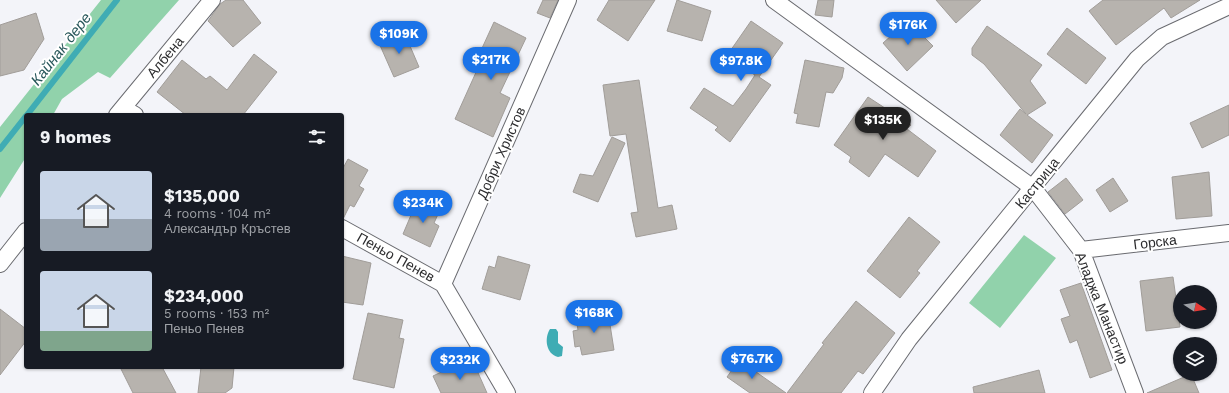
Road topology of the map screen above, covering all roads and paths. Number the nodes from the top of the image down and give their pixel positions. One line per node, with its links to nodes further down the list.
1 (212, 0): 5 (street, Албена)
2 (568, 0): 12 (street, Добри Христов)
3 (774, 0): 6 (street, Аладжа Манастир)
4 (1229, 6): 6 (street, Кастрица)
5 (125, 113)
6 (1033, 188): 10 (street, Аладжа Манастир); 14 (street, Кастрица)
7 (344, 229): 12 (street, Пеньо Пенев)
8 (1229, 233): 10 (street, Горска)
9 (24, 234): 11 (street)
10 (1081, 250): 15 (street, Аладжа Манастир)
11 (0, 264)
12 (444, 284): 13 (street, Пеньо Пенев)
13 (507, 393)
14 (872, 393)
15 (1135, 393)

